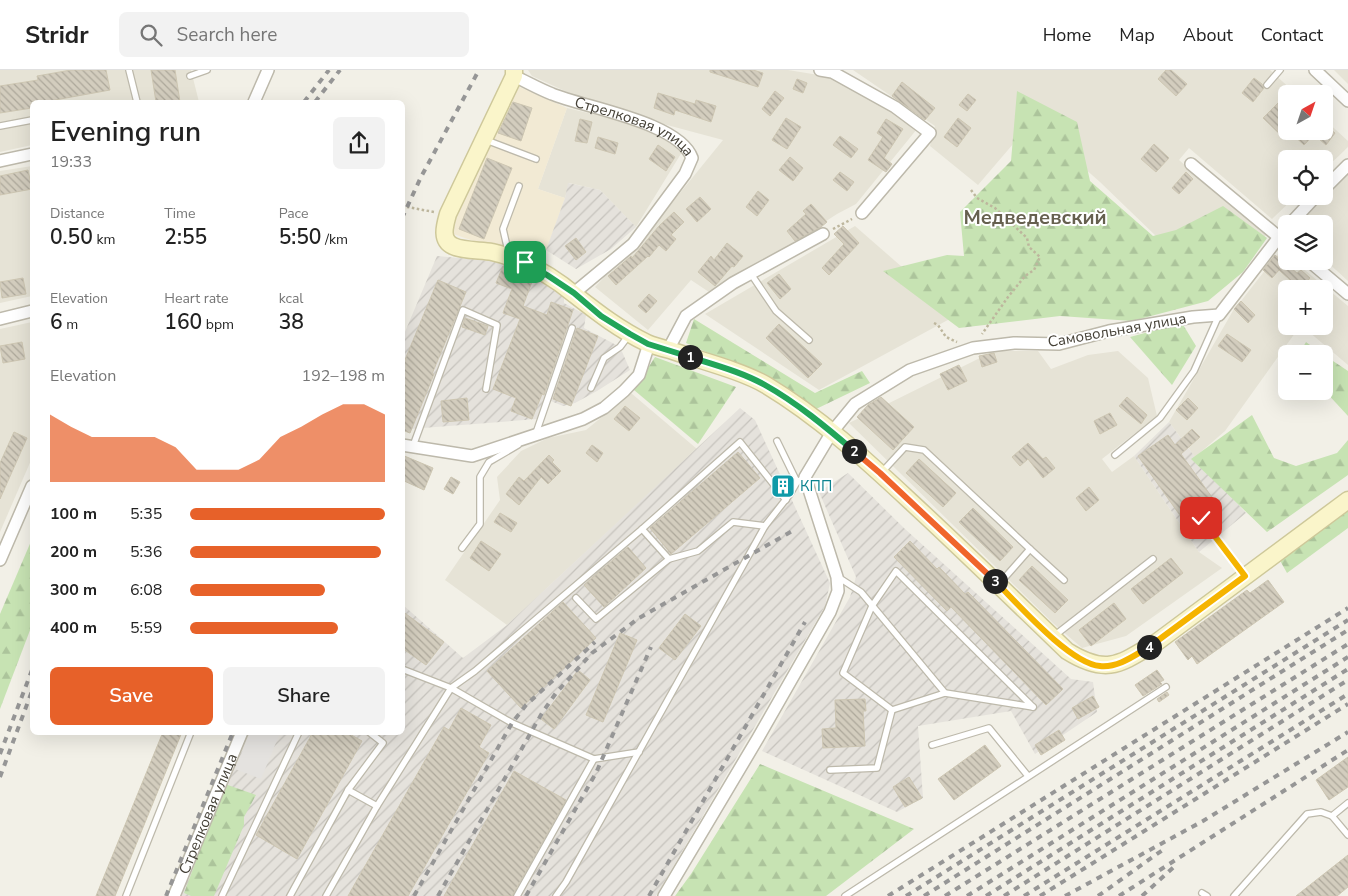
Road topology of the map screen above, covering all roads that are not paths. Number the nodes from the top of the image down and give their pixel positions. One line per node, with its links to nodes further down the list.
1 (129, 70): 11 (lane)
2 (207, 70): 9 (lane)
3 (268, 70): 12 (street)
4 (820, 70): 7 (street)
5 (1280, 70): 10 (lane)
6 (1315, 70): 13 (street)
7 (833, 71): 25 (street)
8 (514, 73): 16 (street, Стрелковая улица); 33 (street, Стрелковая улица)
9 (190, 76)
10 (1267, 84)
11 (134, 100)
12 (255, 100)
13 (1348, 101)
14 (30, 120): 15 (lane)
15 (0, 126)
16 (484, 140): 18 (lane); 30 (street, Стрелковая улица)
17 (30, 154): 19 (street)
18 (536, 159)
19 (0, 161)
20 (1192, 164): 27 (street)
21 (1348, 165): 22 (street)
22 (1333, 180)
23 (519, 186): 30 (lane)
24 (1308, 205): 26 (street)
25 (862, 213)
26 (1298, 215)
27 (1278, 231)
28 (823, 234): 32 (street)
29 (1278, 243): 36 (street)
30 (509, 257): 33 (street, Стрелковая улица)
31 (1320, 270): 34 (street)
32 (751, 274): 40 (lane); 42 (street)
33 (574, 293): 39 (street, Стрелковая улица)
34 (1348, 294)
35 (30, 312): 37 (street)
36 (1219, 315): 45 (street, Самовольная улица); 49 (lane)
37 (0, 319)
38 (572, 328): 46 (lane)
39 (630, 334): 41 (street, Стрелковая улица); 43 (lane)
40 (809, 340)
41 (648, 344): 42 (street, Стрелковая улица); 46 (street)
42 (668, 350): 45 (street, Стрелковая улица)
43 (590, 388)
44 (486, 389): 48 (lane)
45 (832, 432): 50 (street, Стрелковая улица); 51 (street, Самовольная улица)
46 (531, 437): 48 (street); 58 (lane)
47 (778, 441): 51 (lane)
48 (408, 445)
49 (1115, 455)
50 (880, 473): 59 (lane); 66 (street, Стрелковая улица)
51 (801, 480): 53 (lane); 64 (street)
52 (30, 491): 62 (street)
53 (786, 500): 56 (lane); 57 (lane)
54 (1348, 500): 63 (street, Стрелковая улица)
55 (1201, 518): 63 (lane)
56 (765, 526): 60 (lane); 80 (lane)
57 (642, 529): 60 (lane); 72 (lane)
58 (462, 548)
59 (1030, 549): 65 (lane); 66 (lane)
60 (669, 559): 67 (lane)
61 (1152, 559): 69 (lane)
62 (0, 560)
63 (1245, 576): 69 (street, Стрелковая улица)
64 (837, 577): 68 (lane); 96 (street)
65 (1064, 580)
66 (999, 585): 69 (street, Стрелковая улица)
67 (576, 598)
68 (872, 606): 73 (lane); 73 (lane); 74 (lane)
69 (1052, 637)
70 (405, 670): 72 (lane)
71 (1166, 687): 83 (lane)
72 (451, 688): 81 (lane); 86 (lane)
73 (946, 693): 74 (lane)
74 (892, 710): 82 (lane)
75 (190, 735): 89 (lane)
76 (241, 735): 90 (street, Стрелковая улица)
77 (298, 735): 91 (lane)
78 (373, 735): 84 (lane)
79 (932, 745): 83 (lane)
80 (638, 752): 81 (lane); 95 (lane)
81 (594, 759): 94 (lane)
82 (830, 770)
83 (1028, 776): 97 (lane)
84 (348, 790): 86 (lane); 92 (lane)
85 (1348, 803): 87 (lane)
86 (378, 806): 93 (lane)
87 (1332, 816): 88 (lane); 98 (lane)
88 (1348, 835)
89 (126, 896)
90 (174, 896)
91 (222, 896)
92 (290, 896)
93 (326, 896)
94 (517, 896)
95 (556, 896)
96 (664, 896)
97 (845, 896)
98 (1234, 896)

